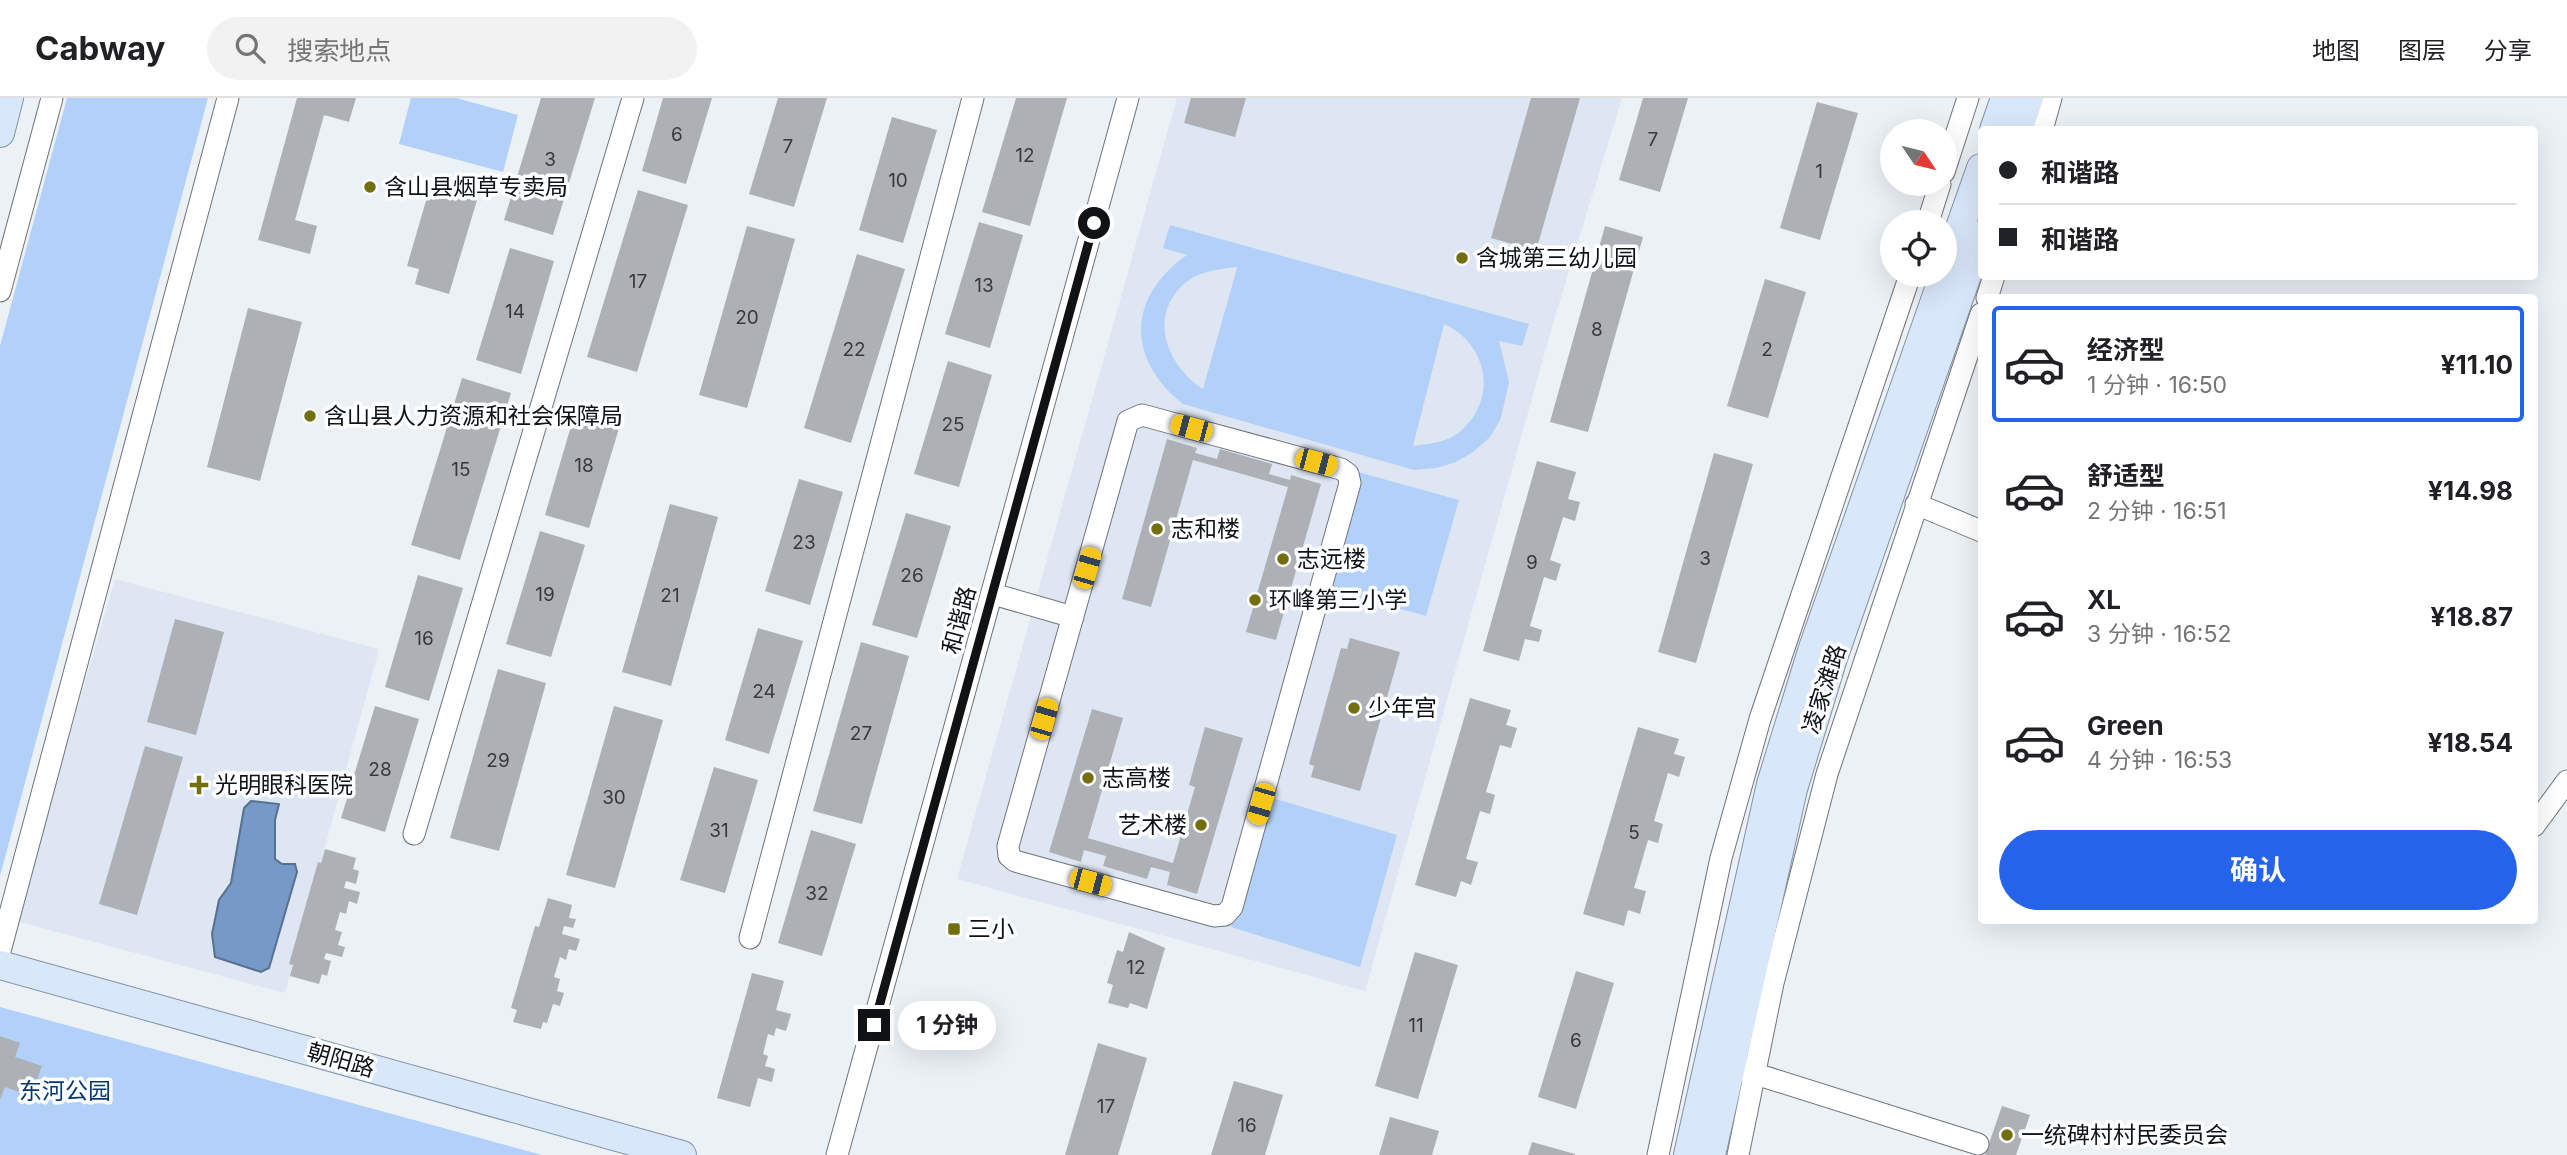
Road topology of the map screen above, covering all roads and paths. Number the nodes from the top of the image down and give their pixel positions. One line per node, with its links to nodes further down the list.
1 (9, 98): 14 (main road)
2 (52, 98): 21 (street)
3 (228, 98): 31 (street)
4 (633, 98): 29 (street)
5 (973, 98): 30 (street)
6 (1128, 98): 25 (street, 和谐路)
7 (1968, 98): 15 (street)
8 (2005, 98): 11 (main road)
9 (2029, 98): 12 (main road)
10 (2051, 98): 13 (street)
11 (1995, 126)
12 (2019, 126)
13 (2043, 126)
14 (0, 132)
15 (1957, 132)
16 (1978, 177): 17 (main road, 凌家滩路)
17 (1957, 237)
18 (1978, 244): 33 (main road, 凌家滩路)
19 (1906, 287): 37 (street)
20 (1939, 287): 38 (main road, 凌家滩路)
21 (0, 291)
22 (1978, 323): 23 (street)
23 (1916, 504): 24 (street); 33 (street)
24 (1978, 530)
25 (993, 594): 26 (street); 36 (street, 和谐路)
26 (1073, 617): 26 (street)
27 (2567, 781): 28 (street)
28 (2538, 821)
29 (414, 835)
30 (750, 938)
31 (0, 951)
32 (0, 965): 35 (main road, 朝阳路)
33 (1743, 1070): 34 (street); 39 (main road, 凌家滩路); 40 (street)
34 (1978, 1144)
35 (682, 1155)
36 (837, 1155)
37 (1658, 1155)
38 (1688, 1155)
39 (1711, 1155)
40 (1738, 1155)

